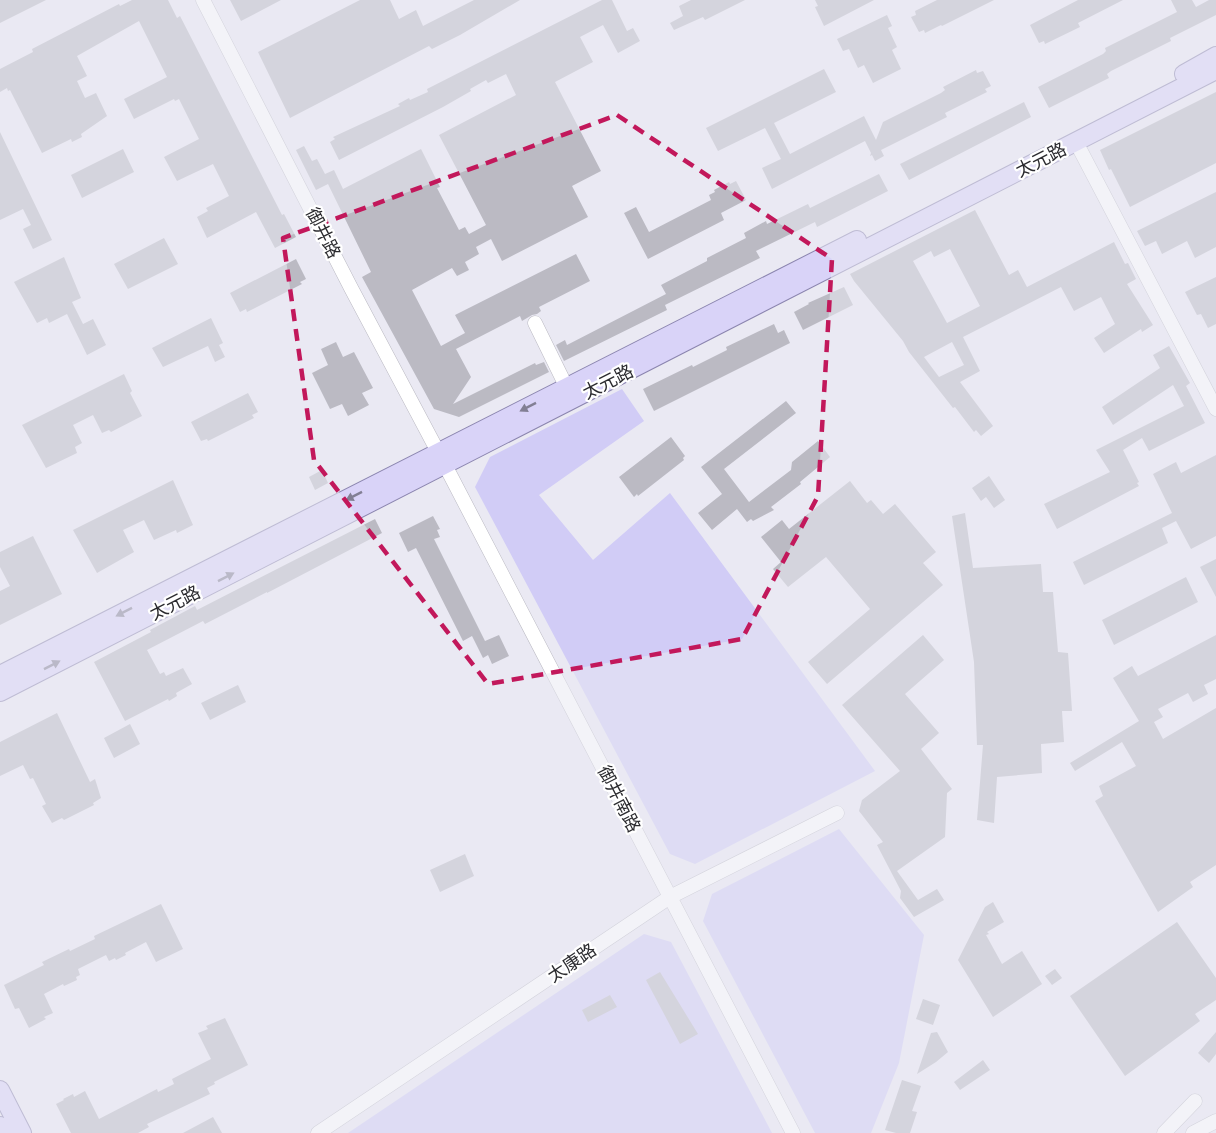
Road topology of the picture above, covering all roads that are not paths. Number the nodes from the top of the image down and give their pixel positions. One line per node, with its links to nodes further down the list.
1 (203, 0): 8 (street, 御井路)
2 (1216, 56): 6 (main road, 太元路)
3 (1216, 70): 4 (main road, 太元路)
4 (1076, 142): 7 (street); 8 (main road, 太元路)
5 (535, 323): 6 (street)
6 (567, 388): 8 (main road, 太元路, one-way to 8)
7 (1216, 409)
8 (442, 459): 9 (main road, 太元路, one-way to 9); 10 (main road, 太元路, one-way to 8); 12 (street, 御井南路)
9 (0, 675)
10 (0, 692)
11 (837, 813): 12 (street, 太康路)
12 (670, 897): 19 (street, 太康路); 20 (street, 御井南路)
13 (0, 1090): 18 (main road)
14 (1195, 1101): 21 (street)
15 (1216, 1121): 22 (street)
16 (0, 1126): 17 (main road)
17 (4, 1133)
18 (22, 1133)
19 (318, 1133)
20 (793, 1133)
21 (1164, 1133)
22 (1193, 1133)

